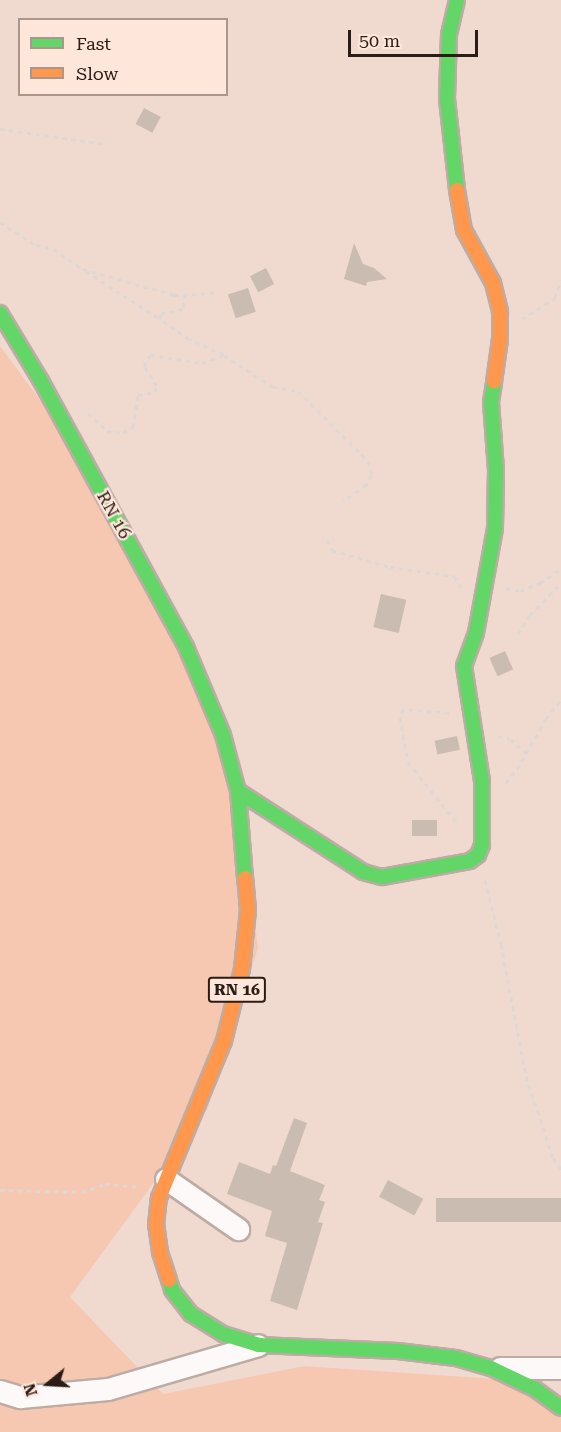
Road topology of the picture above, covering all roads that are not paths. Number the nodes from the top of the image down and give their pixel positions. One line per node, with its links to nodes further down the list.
1 (457, 0): 3 (main road)
2 (0, 313): 3 (main road, RN 16 / RN 16)
3 (238, 791): 4 (main road, RN 16 / RN 16)
4 (166, 1179): 5 (street); 6 (main road, RN 16 / RN 16)
5 (238, 1229)
6 (258, 1345): 7 (main road, RN 16 / RN 16); 9 (street)
7 (491, 1368): 8 (street); 10 (main road, RN 16 / RN 16)
8 (561, 1368)
9 (0, 1391)
10 (561, 1408)

